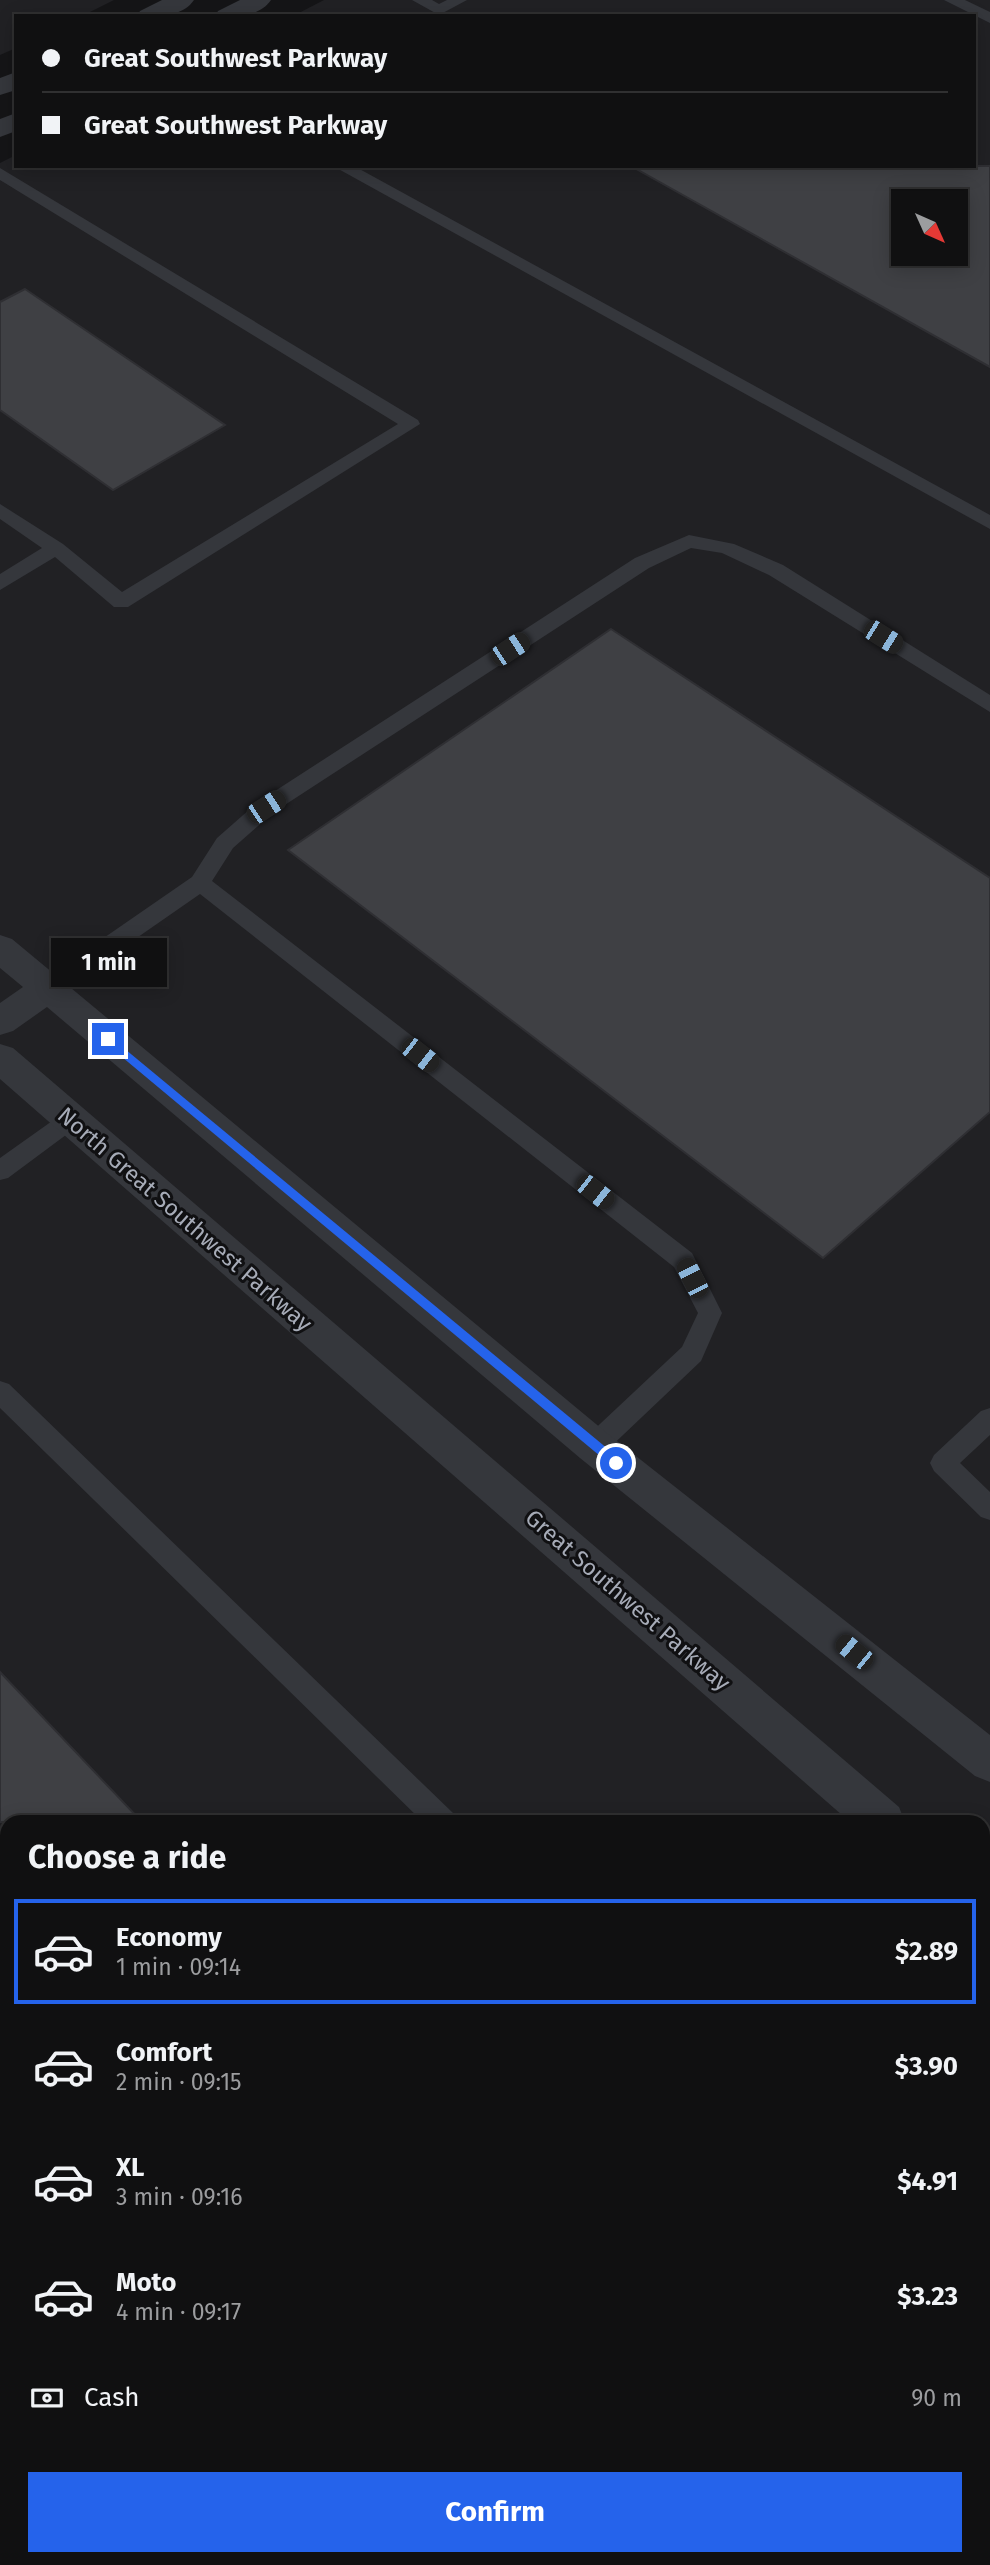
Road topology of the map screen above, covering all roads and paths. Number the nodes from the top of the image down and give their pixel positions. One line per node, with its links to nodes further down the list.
1 (182, 0): 7 (street)
2 (259, 0): 8 (street)
3 (419, 0): 6 (lane)
4 (459, 0): 6 (lane)
5 (951, 0): 9 (lane)
6 (434, 13)
7 (153, 14)
8 (232, 14)
9 (990, 18)
10 (345, 168): 13 (lane)
11 (0, 173): 14 (lane)
12 (0, 510): 14 (lane)
13 (990, 523)
14 (56, 548): 15 (lane)
15 (0, 583)
16 (990, 705): 17 (lane)
17 (200, 883): 19 (lane); 27 (lane)
18 (0, 947): 19 (street)
19 (48, 988): 20 (street); 27 (street)
20 (0, 1021)
21 (0, 1058): 22 (street, North Great Southwest Parkway)
22 (70, 1120): 23 (lane); 24 (street, North Great Southwest Parkway)
23 (0, 1171)
24 (372, 1378): 31 (street, Great Southwest Parkway)
25 (0, 1392): 30 (lane)
26 (990, 1419): 28 (lane)
27 (594, 1446): 29 (street)
28 (990, 1509)
29 (990, 1762)
30 (436, 1815)
31 (875, 1815)

